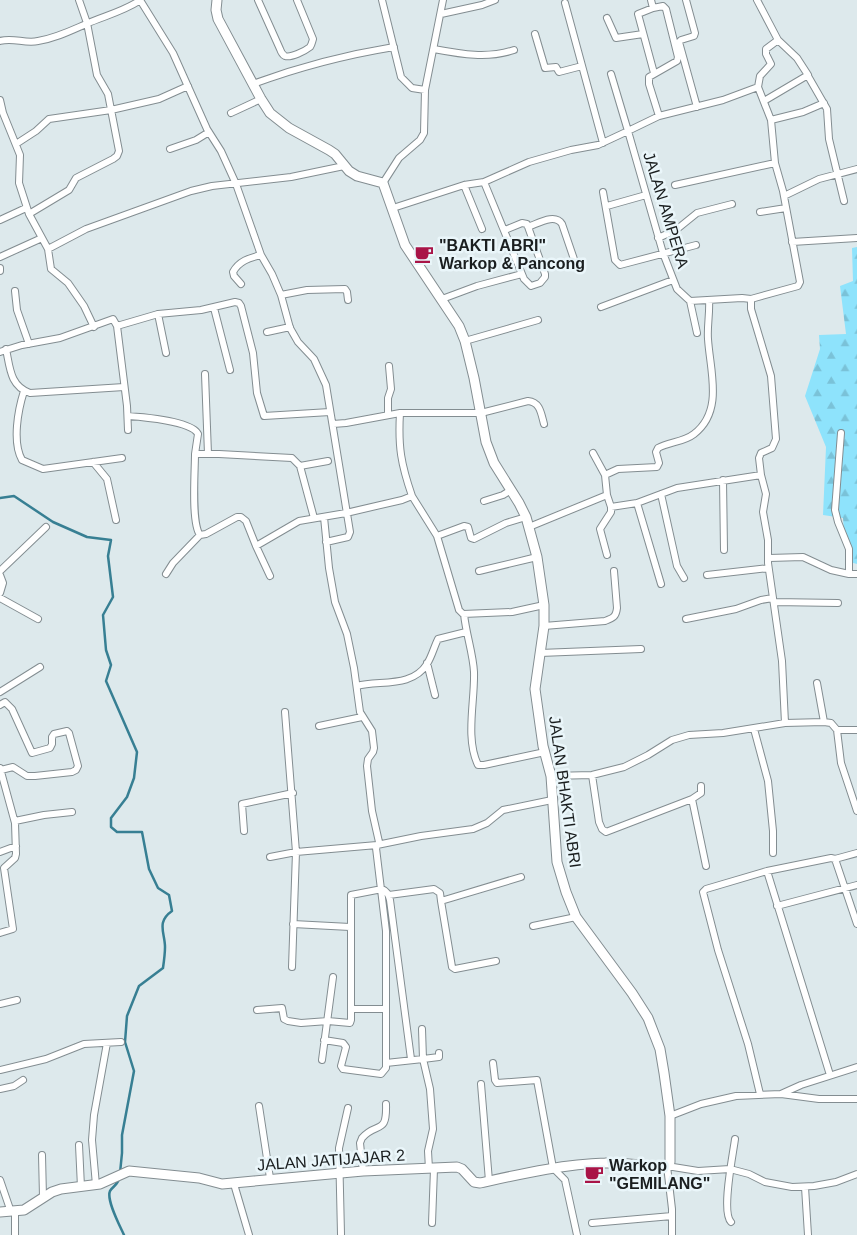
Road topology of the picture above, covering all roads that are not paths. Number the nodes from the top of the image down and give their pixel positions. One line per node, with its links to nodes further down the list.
1 (79, 0): 16 (street)
2 (217, 0): 28 (street)
3 (258, 0): 11 (street)
4 (382, 0): 21 (street)
5 (443, 0): 14 (street)
6 (495, 0): 14 (street)
7 (651, 0): 13 (street)
8 (686, 0): 36 (street)
9 (757, 0): 19 (street)
10 (140, 1): 16 (street); 29 (street)
11 (299, 1)
12 (565, 3): 24 (street)
13 (653, 8): 18 (street); 25 (street)
14 (441, 14): 22 (street)
15 (608, 18): 18 (street)
16 (87, 23): 20 (street); 37 (street)
17 (535, 34): 24 (street)
18 (642, 34): 25 (street)
19 (778, 40): 27 (street); 30 (street)
20 (0, 41)
21 (394, 47): 28 (street); 31 (street)
22 (434, 49): 23 (street); 31 (street)
23 (514, 50)
24 (582, 66): 43 (street)
25 (654, 73): 39 (street)
26 (612, 74): 41 (street, JALAN AMPERA)
27 (808, 76): 34 (street); 35 (street)
28 (253, 84): 32 (street)
29 (188, 86): 37 (street); 42 (street)
30 (758, 87): 34 (street); 36 (street)
31 (425, 90): 51 (street)
32 (261, 99): 38 (street); 47 (street)
33 (0, 100): 44 (street)
34 (764, 101): 40 (street)
35 (824, 103): 40 (street); 49 (street)
36 (697, 107): 39 (street)
37 (112, 110): 44 (street); 63 (street)
38 (231, 113)
39 (659, 116): 41 (street)
40 (771, 120): 46 (street)
41 (628, 131): 43 (street); 56 (street, JALAN AMPERA)
42 (209, 132): 45 (street); 52 (street)
43 (603, 143): 50 (street)
44 (16, 144): 63 (street)
45 (170, 149)
46 (775, 162): 54 (street); 57 (street)
47 (344, 166): 51 (street); 52 (street)
48 (857, 169): 49 (street)
49 (838, 174): 57 (street); 58 (street)
50 (484, 182): 53 (street); 68 (street)
51 (383, 183): 61 (street, JALAN BHAKTI ABRI)
52 (236, 184): 74 (street); 76 (street)
53 (464, 185): 61 (street); 67 (street)
54 (675, 185)
55 (603, 192): 60 (street)
56 (646, 195): 60 (street); 70 (street, JALAN AMPERA)
57 (784, 196): 62 (street)
58 (844, 201)
59 (732, 204): 70 (street)
60 (607, 206): 75 (street)
61 (393, 208): 84 (street, JALAN BHAKTI ABRI)
62 (786, 208): 64 (street); 72 (street)
63 (28, 211): 65 (street); 69 (street)
64 (760, 212)
65 (0, 220)
66 (528, 227): 68 (street); 78 (street); 79 (street)
67 (482, 229)
68 (505, 230): 79 (street)
69 (42, 238): 74 (street); 77 (street)
70 (658, 238): 75 (street, JALAN AMPERA)
71 (857, 238): 72 (street)
72 (792, 242): 85 (street)
73 (696, 245): 75 (street)
74 (48, 249): 94 (street)
75 (663, 253): 80 (street, JALAN AMPERA)
76 (261, 254): 81 (street); 83 (street)
77 (0, 257)
78 (577, 268)
79 (522, 274): 84 (street)
80 (673, 280): 88 (street, JALAN AMPERA); 89 (street)
81 (242, 284)
82 (15, 291): 99 (street)
83 (281, 295): 86 (street); 95 (street)
84 (442, 299): 98 (street, JALAN BHAKTI ABRI)
85 (751, 299): 87 (street); 124 (street)
86 (348, 300)
87 (710, 300): 88 (street); 123 (street)
88 (690, 301): 97 (street)
89 (601, 307)
90 (214, 308): 91 (street); 103 (street); 107 (street)
91 (158, 314): 93 (street); 101 (street)
92 (538, 320): 98 (street)
93 (117, 326): 94 (street); 105 (street)
94 (94, 327): 99 (street)
95 (290, 327): 96 (street); 107 (street)
96 (267, 332)
97 (697, 333)
98 (465, 341): 109 (street, JALAN BHAKTI ABRI)
99 (29, 344): 100 (street)
100 (3, 351): 106 (street)
101 (166, 352)
102 (389, 366): 110 (street)
103 (230, 370)
104 (205, 374): 118 (street)
105 (124, 387): 106 (street); 111 (street)
106 (24, 391): 121 (street)
107 (330, 412): 112 (street)
108 (400, 413): 109 (street); 110 (street); 129 (street)
109 (481, 413): 113 (street); 126 (street, JALAN BHAKTI ABRI)
110 (388, 414): 112 (street)
111 (128, 416): 114 (street); 117 (street)
112 (333, 424): 133 (street)
113 (544, 424)
114 (128, 430)
115 (841, 433): 153 (street)
116 (593, 453): 123 (street)
117 (195, 454): 118 (street); 140 (street)
118 (208, 454): 122 (street)
119 (122, 458): 121 (street)
120 (328, 461): 122 (street)
121 (92, 462): 137 (street)
122 (300, 466): 136 (street)
123 (605, 475): 128 (street)
124 (760, 475): 125 (street); 147 (street)
125 (723, 480): 127 (street); 144 (street)
126 (511, 490): 130 (street); 135 (street, JALAN BHAKTI ABRI)
127 (661, 494): 131 (street); 157 (street)
128 (607, 495): 132 (street); 139 (street)
129 (412, 496): 133 (street); 141 (street)
130 (484, 501)
131 (637, 503): 132 (street); 158 (street)
132 (610, 507): 145 (street)
133 (346, 513): 134 (street); 142 (street)
134 (324, 517): 136 (street); 142 (street)
135 (526, 517): 139 (street, JALAN BHAKTI ABRI); 141 (street)
136 (314, 518): 143 (street)
137 (116, 520)
138 (46, 527): 151 (street)
139 (529, 527): 146 (street, JALAN BHAKTI ABRI)
140 (200, 534): 143 (street); 152 (street)
141 (437, 536): 164 (street)
142 (326, 542): 174 (street)
143 (256, 546): 156 (street)
144 (724, 550)
145 (608, 555)
146 (537, 557): 149 (street); 163 (street, JALAN BHAKTI ABRI)
147 (769, 558): 148 (street); 153 (street)
148 (768, 568): 155 (street); 161 (street)
149 (478, 571)
150 (614, 571): 167 (street)
151 (0, 573): 159 (street)
152 (166, 574)
153 (849, 574): 154 (street)
154 (857, 574)
155 (707, 575)
156 (270, 576)
157 (684, 578)
158 (662, 584)
159 (0, 593)
160 (0, 598): 165 (street)
161 (773, 600): 162 (street); 166 (street); 181 (street)
162 (838, 604)
163 (544, 606): 164 (street); 167 (street, JALAN BHAKTI ABRI)
164 (464, 614): 168 (street)
165 (38, 619)
166 (686, 619)
167 (544, 626): 170 (street, JALAN BHAKTI ABRI)
168 (466, 632): 171 (street); 186 (street)
169 (641, 648): 170 (street)
170 (540, 653): 186 (street, JALAN BHAKTI ABRI)
171 (427, 663): 174 (street); 176 (street)
172 (40, 667): 175 (street)
173 (817, 683): 180 (street)
174 (357, 686): 179 (street)
175 (0, 692)
176 (435, 695)
177 (0, 705): 187 (street)
178 (285, 712): 191 (street)
179 (362, 717): 182 (street); 198 (street)
180 (824, 722): 181 (street); 184 (street)
181 (785, 723): 183 (street)
182 (319, 726)
183 (754, 729): 188 (street); 203 (street)
184 (837, 730): 185 (street); 195 (street)
185 (857, 730)
186 (545, 752): 189 (street, JALAN BHAKTI ABRI)
187 (0, 769): 196 (street)
188 (592, 775): 189 (street); 192 (street)
189 (551, 776): 193 (street, JALAN BHAKTI ABRI)
190 (700, 786): 192 (street)
191 (293, 793): 197 (street); 201 (street)
192 (692, 799): 206 (street)
193 (552, 800): 198 (street); 215 (street, JALAN BHAKTI ABRI)
194 (72, 812): 196 (street)
195 (857, 812)
196 (15, 821): 199 (street)
197 (244, 831)
198 (377, 845): 201 (street); 211 (street)
199 (16, 846): 200 (street); 220 (street)
200 (0, 852)
201 (296, 852): 204 (street); 217 (street)
202 (857, 852): 205 (street)
203 (773, 853)
204 (270, 857)
205 (835, 859): 207 (street); 210 (street)
206 (706, 866)
207 (766, 871): 214 (street); 246 (street)
208 (521, 877): 213 (street)
209 (857, 885): 210 (street)
210 (846, 888): 214 (street); 216 (street)
211 (382, 889): 212 (street); 219 (street); 227 (street)
212 (389, 895): 213 (street); 237 (street)
213 (441, 901): 221 (street)
214 (777, 906): 242 (street)
215 (576, 917): 218 (street); 252 (street, JALAN BHAKTI ABRI)
216 (857, 922)
217 (293, 924): 219 (street); 222 (street)
218 (533, 926)
219 (350, 928): 226 (street)
220 (0, 933)
221 (496, 962)
222 (292, 967)
223 (333, 978): 229 (street)
224 (17, 1000): 225 (street)
225 (0, 1004)
226 (351, 1009): 227 (street); 229 (street)
227 (385, 1009): 238 (street)
228 (257, 1010): 229 (street)
229 (328, 1021): 231 (street)
230 (422, 1028): 235 (street)
231 (324, 1040): 236 (street); 238 (street)
232 (121, 1042): 233 (street)
233 (107, 1043): 241 (street); 267 (street)
234 (440, 1053): 235 (street)
235 (423, 1059): 237 (street); 258 (street)
236 (322, 1060)
237 (411, 1060): 238 (street)
238 (386, 1062)
239 (493, 1063): 257 (street)
240 (857, 1067): 242 (street)
241 (0, 1070)
242 (830, 1075): 247 (street)
243 (22, 1080): 245 (street)
244 (481, 1084): 265 (street)
245 (0, 1089)
246 (760, 1094): 247 (street); 252 (street)
247 (781, 1094): 248 (street)
248 (857, 1099)
249 (386, 1104): 260 (street)
250 (259, 1106): 263 (street)
251 (348, 1108): 261 (street)
252 (670, 1116): 256 (street, JALAN BHAKTI ABRI)
253 (735, 1139): 259 (street)
254 (79, 1145): 268 (street)
255 (42, 1155): 270 (street)
256 (667, 1166): 257 (street, JALAN JATIJAJAR 2); 259 (street); 273 (street)
257 (553, 1168): 265 (street, JALAN JATIJAJAR 2); 280 (street)
258 (432, 1169): 260 (street, JALAN JATIJAJAR 2); 265 (street, JALAN JATIJAJAR 2); 276 (street)
259 (730, 1169): 269 (street); 275 (street)
260 (363, 1171): 261 (street, JALAN JATIJAJAR 2)
261 (340, 1173): 263 (street, JALAN JATIJAJAR 2); 277 (street)
262 (857, 1174): 269 (street)
263 (270, 1178): 266 (street, JALAN JATIJAJAR 2)
264 (0, 1180): 272 (street)
265 (489, 1181)
266 (234, 1184): 267 (street, JALAN JATIJAJAR 2); 279 (street)
267 (96, 1185): 268 (street, JALAN JATIJAJAR 2)
268 (81, 1187): 270 (street, JALAN JATIJAJAR 2)
269 (805, 1187): 282 (street)
270 (43, 1197): 272 (street, JALAN JATIJAJAR 2)
271 (0, 1212): 272 (street, JALAN JATIJAJAR 2)
272 (13, 1212): 278 (street)
273 (672, 1216): 274 (street); 281 (street)
274 (592, 1222)
275 (731, 1222)
276 (432, 1223)
277 (341, 1234)
278 (16, 1235)
279 (250, 1235)
280 (576, 1235)
281 (672, 1235)
282 (808, 1235)

